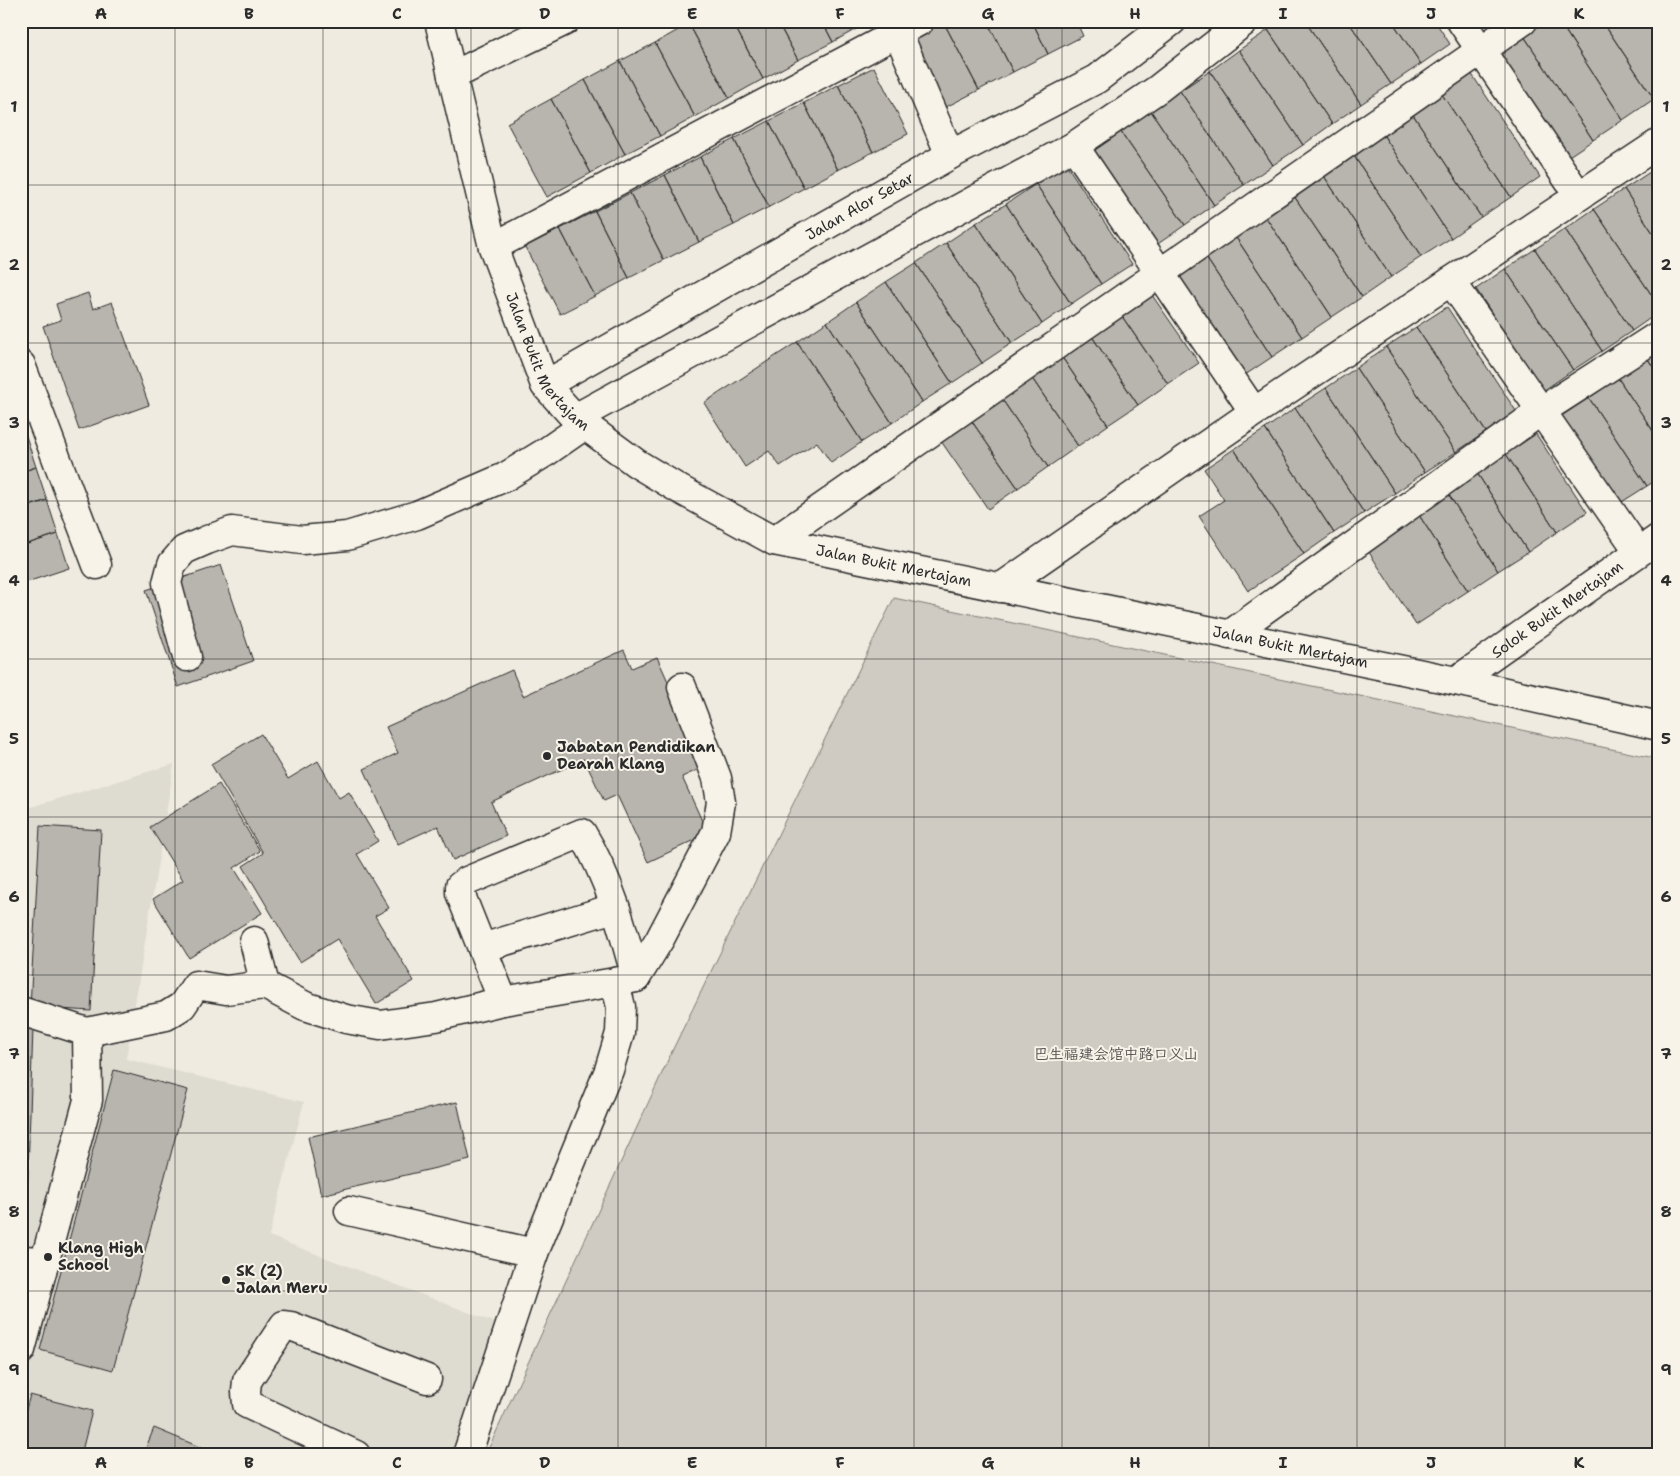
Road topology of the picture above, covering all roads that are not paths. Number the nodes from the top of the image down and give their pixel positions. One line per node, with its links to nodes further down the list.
1 (439, 21): 9 (street, Jalan Bukit Mertajam)
2 (566, 21): 9 (street)
3 (1172, 21): 12 (street, Jalan Alor Setar)
4 (1245, 21): 11 (street)
5 (1461, 21): 8 (street)
6 (1523, 21): 8 (street)
7 (904, 26): 12 (street); 14 (street)
8 (1481, 50): 13 (street); 15 (street)
9 (452, 76): 14 (street, Jalan Bukit Mertajam)
10 (1659, 142): 13 (street)
11 (1074, 146): 15 (street); 22 (street)
12 (950, 155): 19 (street, Jalan Alor Setar)
13 (1579, 196): 16 (street)
14 (493, 247): 19 (street, Jalan Bukit Mertajam)
15 (1160, 273): 21 (street); 23 (street)
16 (1451, 281): 20 (street); 21 (street)
17 (1659, 335): 20 (street)
18 (21, 365): 25 (street)
19 (545, 385): 22 (street, Jalan Bukit Mertajam)
20 (1541, 410): 24 (street); 27 (street)
21 (1254, 412): 26 (street)
22 (580, 421): 23 (street, Jalan Bukit Mertajam); 28 (street)
23 (774, 541): 26 (street, Jalan Bukit Mertajam)
24 (1649, 545): 29 (street, Solok Bukit Mertajam)
25 (97, 565)
26 (1000, 588): 27 (street, Jalan Bukit Mertajam)
27 (1229, 635): 29 (street, Jalan Bukit Mertajam)
28 (187, 657)
29 (1456, 681): 31 (street, Jalan Bukit Mertajam)
30 (682, 687): 35 (street)
31 (1659, 726)
32 (614, 908): 34 (street); 34 (street); 35 (street)
33 (254, 941): 36 (street)
34 (482, 948): 37 (street)
35 (626, 980): 37 (street); 41 (street)
36 (265, 985): 37 (street); 39 (street)
37 (503, 1001)
38 (21, 1011): 39 (street)
39 (88, 1032): 42 (street)
40 (349, 1211): 41 (street)
41 (534, 1253): 46 (street)
42 (33, 1261): 43 (street)
43 (21, 1350)
44 (427, 1379): 45 (street)
45 (356, 1455)
46 (468, 1455)

